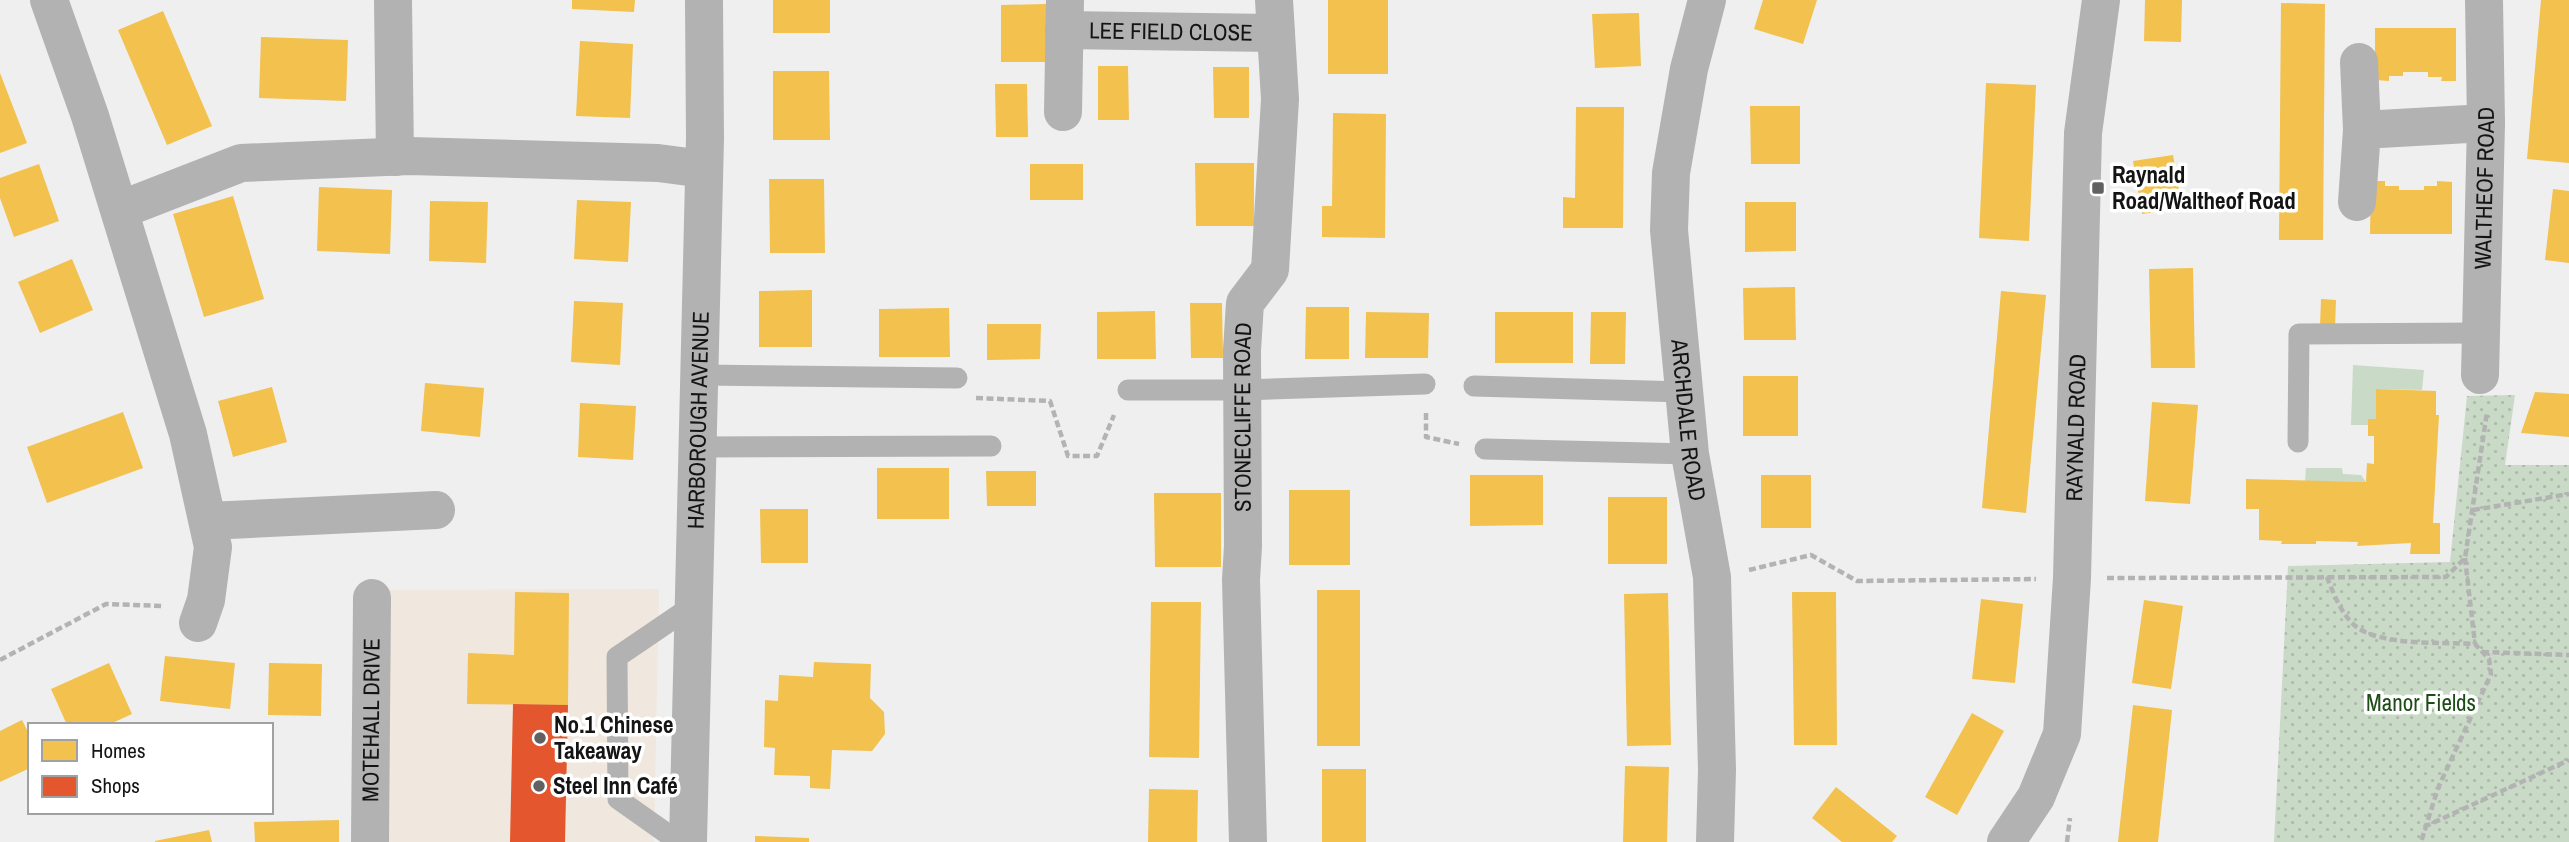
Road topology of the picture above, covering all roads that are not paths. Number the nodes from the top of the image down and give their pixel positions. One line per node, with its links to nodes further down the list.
1 (48, 0): 16 (street)
2 (393, 0): 13 (street)
3 (704, 0): 14 (street, HARBOROUGH AVENUE)
4 (1707, 0): 25 (street, ARCHDALE ROAD)
5 (2101, 0): 41 (street, RAYNALD ROAD)
6 (2484, 0): 11 (street, WALTHEOF ROAD)
7 (1064, 15): 8 (street, LEE FIELD CLOSE); 10 (street, LEE FIELD CLOSE)
8 (1275, 16): 24 (street, STONECLIFFE ROAD)
9 (2359, 62): 12 (street)
10 (1063, 113)
11 (2486, 123): 12 (street); 17 (street, WALTHEOF ROAD)
12 (2362, 130): 15 (street)
13 (395, 157): 14 (street); 16 (street)
14 (704, 169): 18 (street, HARBOROUGH AVENUE)
15 (2357, 202)
16 (120, 210): 32 (street)
17 (2481, 334): 19 (street, WALTHEOF ROAD); 26 (lane)
18 (700, 375): 20 (lane); 28 (street, HARBOROUGH AVENUE)
19 (2480, 375)
20 (957, 378)
21 (1425, 384): 24 (lane)
22 (1474, 386): 25 (lane)
23 (1128, 390): 24 (lane)
24 (1243, 390): 39 (street, STONECLIFFE ROAD)
25 (1684, 392): 30 (street, ARCHDALE ROAD)
26 (2298, 442)
27 (991, 446): 28 (lane)
28 (696, 447): 34 (street, HARBOROUGH AVENUE)
29 (1485, 449): 30 (lane)
30 (1690, 454): 40 (street, ARCHDALE ROAD)
31 (436, 510): 32 (street)
32 (208, 521): 35 (street)
33 (372, 598): 36 (street, MOTEHALL DRIVE)
34 (692, 606): 37 (lane); 38 (street, HARBOROUGH AVENUE)
35 (200, 615)
36 (370, 842)
37 (679, 842)
38 (688, 842)
39 (1248, 842)
40 (1715, 842)
41 (2006, 842)

